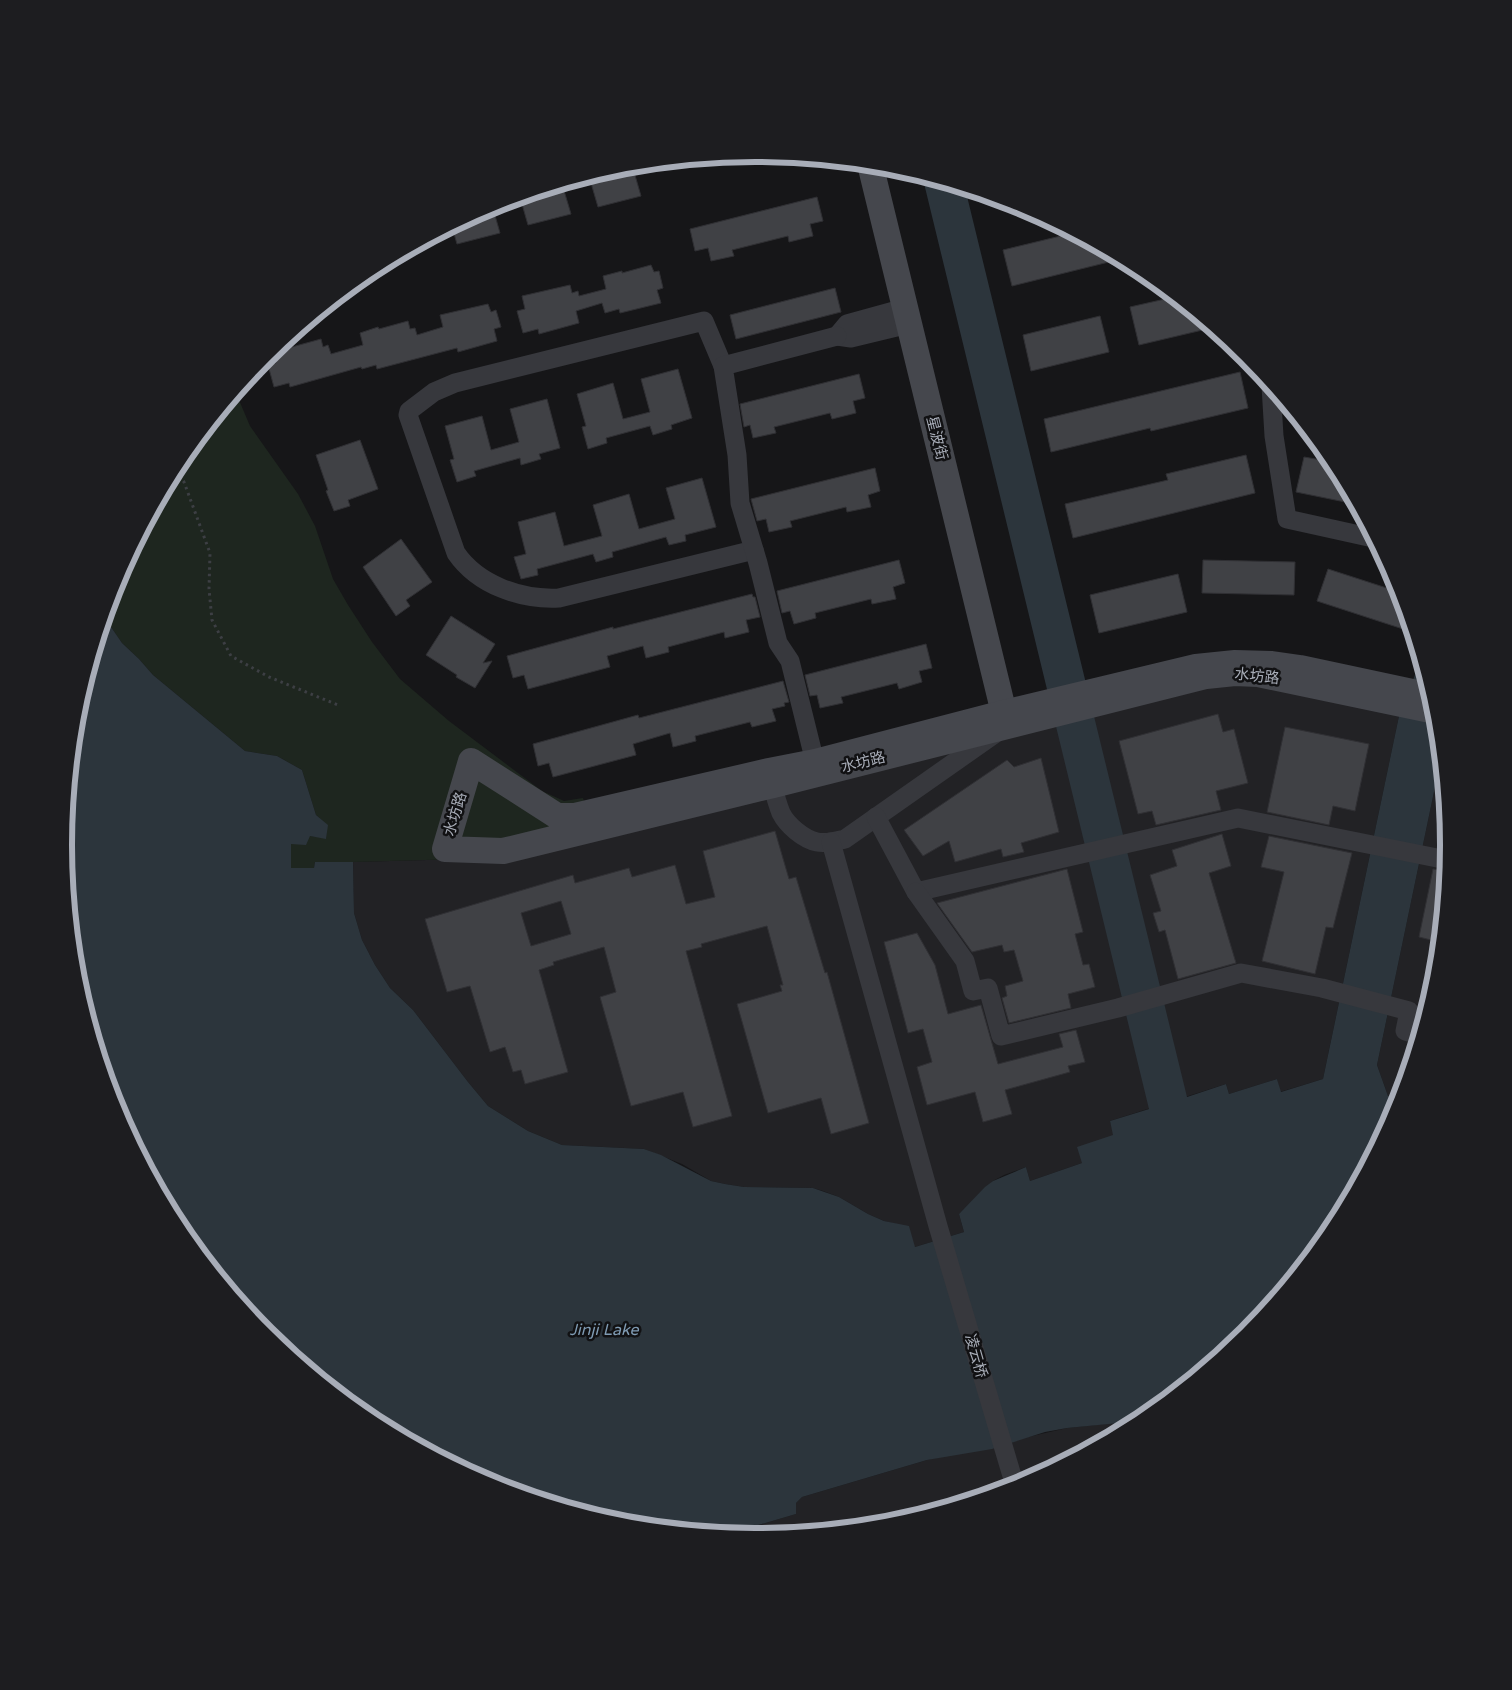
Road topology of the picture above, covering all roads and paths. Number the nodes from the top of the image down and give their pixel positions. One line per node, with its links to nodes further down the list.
1 (872, 172): 2 (street, 星波街)
2 (907, 316): 3 (street); 12 (street, 星波街)
3 (722, 366): 7 (street); 7 (street)
4 (1272, 396): 6 (street)
5 (180, 477): 10 (path)
6 (1366, 536)
7 (754, 550): 13 (street)
8 (1394, 695): 9 (street, 水坊路); 11 (street, 水坊路); 12 (street, 水坊路)
9 (1422, 696)
10 (338, 704)
11 (1425, 707)
12 (1006, 719): 13 (street, 水坊路); 14 (street, 水坊路); 15 (street)
13 (815, 762): 14 (street, 水坊路)
14 (771, 778): 14 (street, 水坊路); 16 (street)
15 (876, 817): 16 (street); 18 (street)
16 (831, 842): 20 (street, 凌云桥)
17 (1439, 858): 18 (street)
18 (916, 892): 19 (street)
19 (1412, 1034)
20 (1012, 1478)

